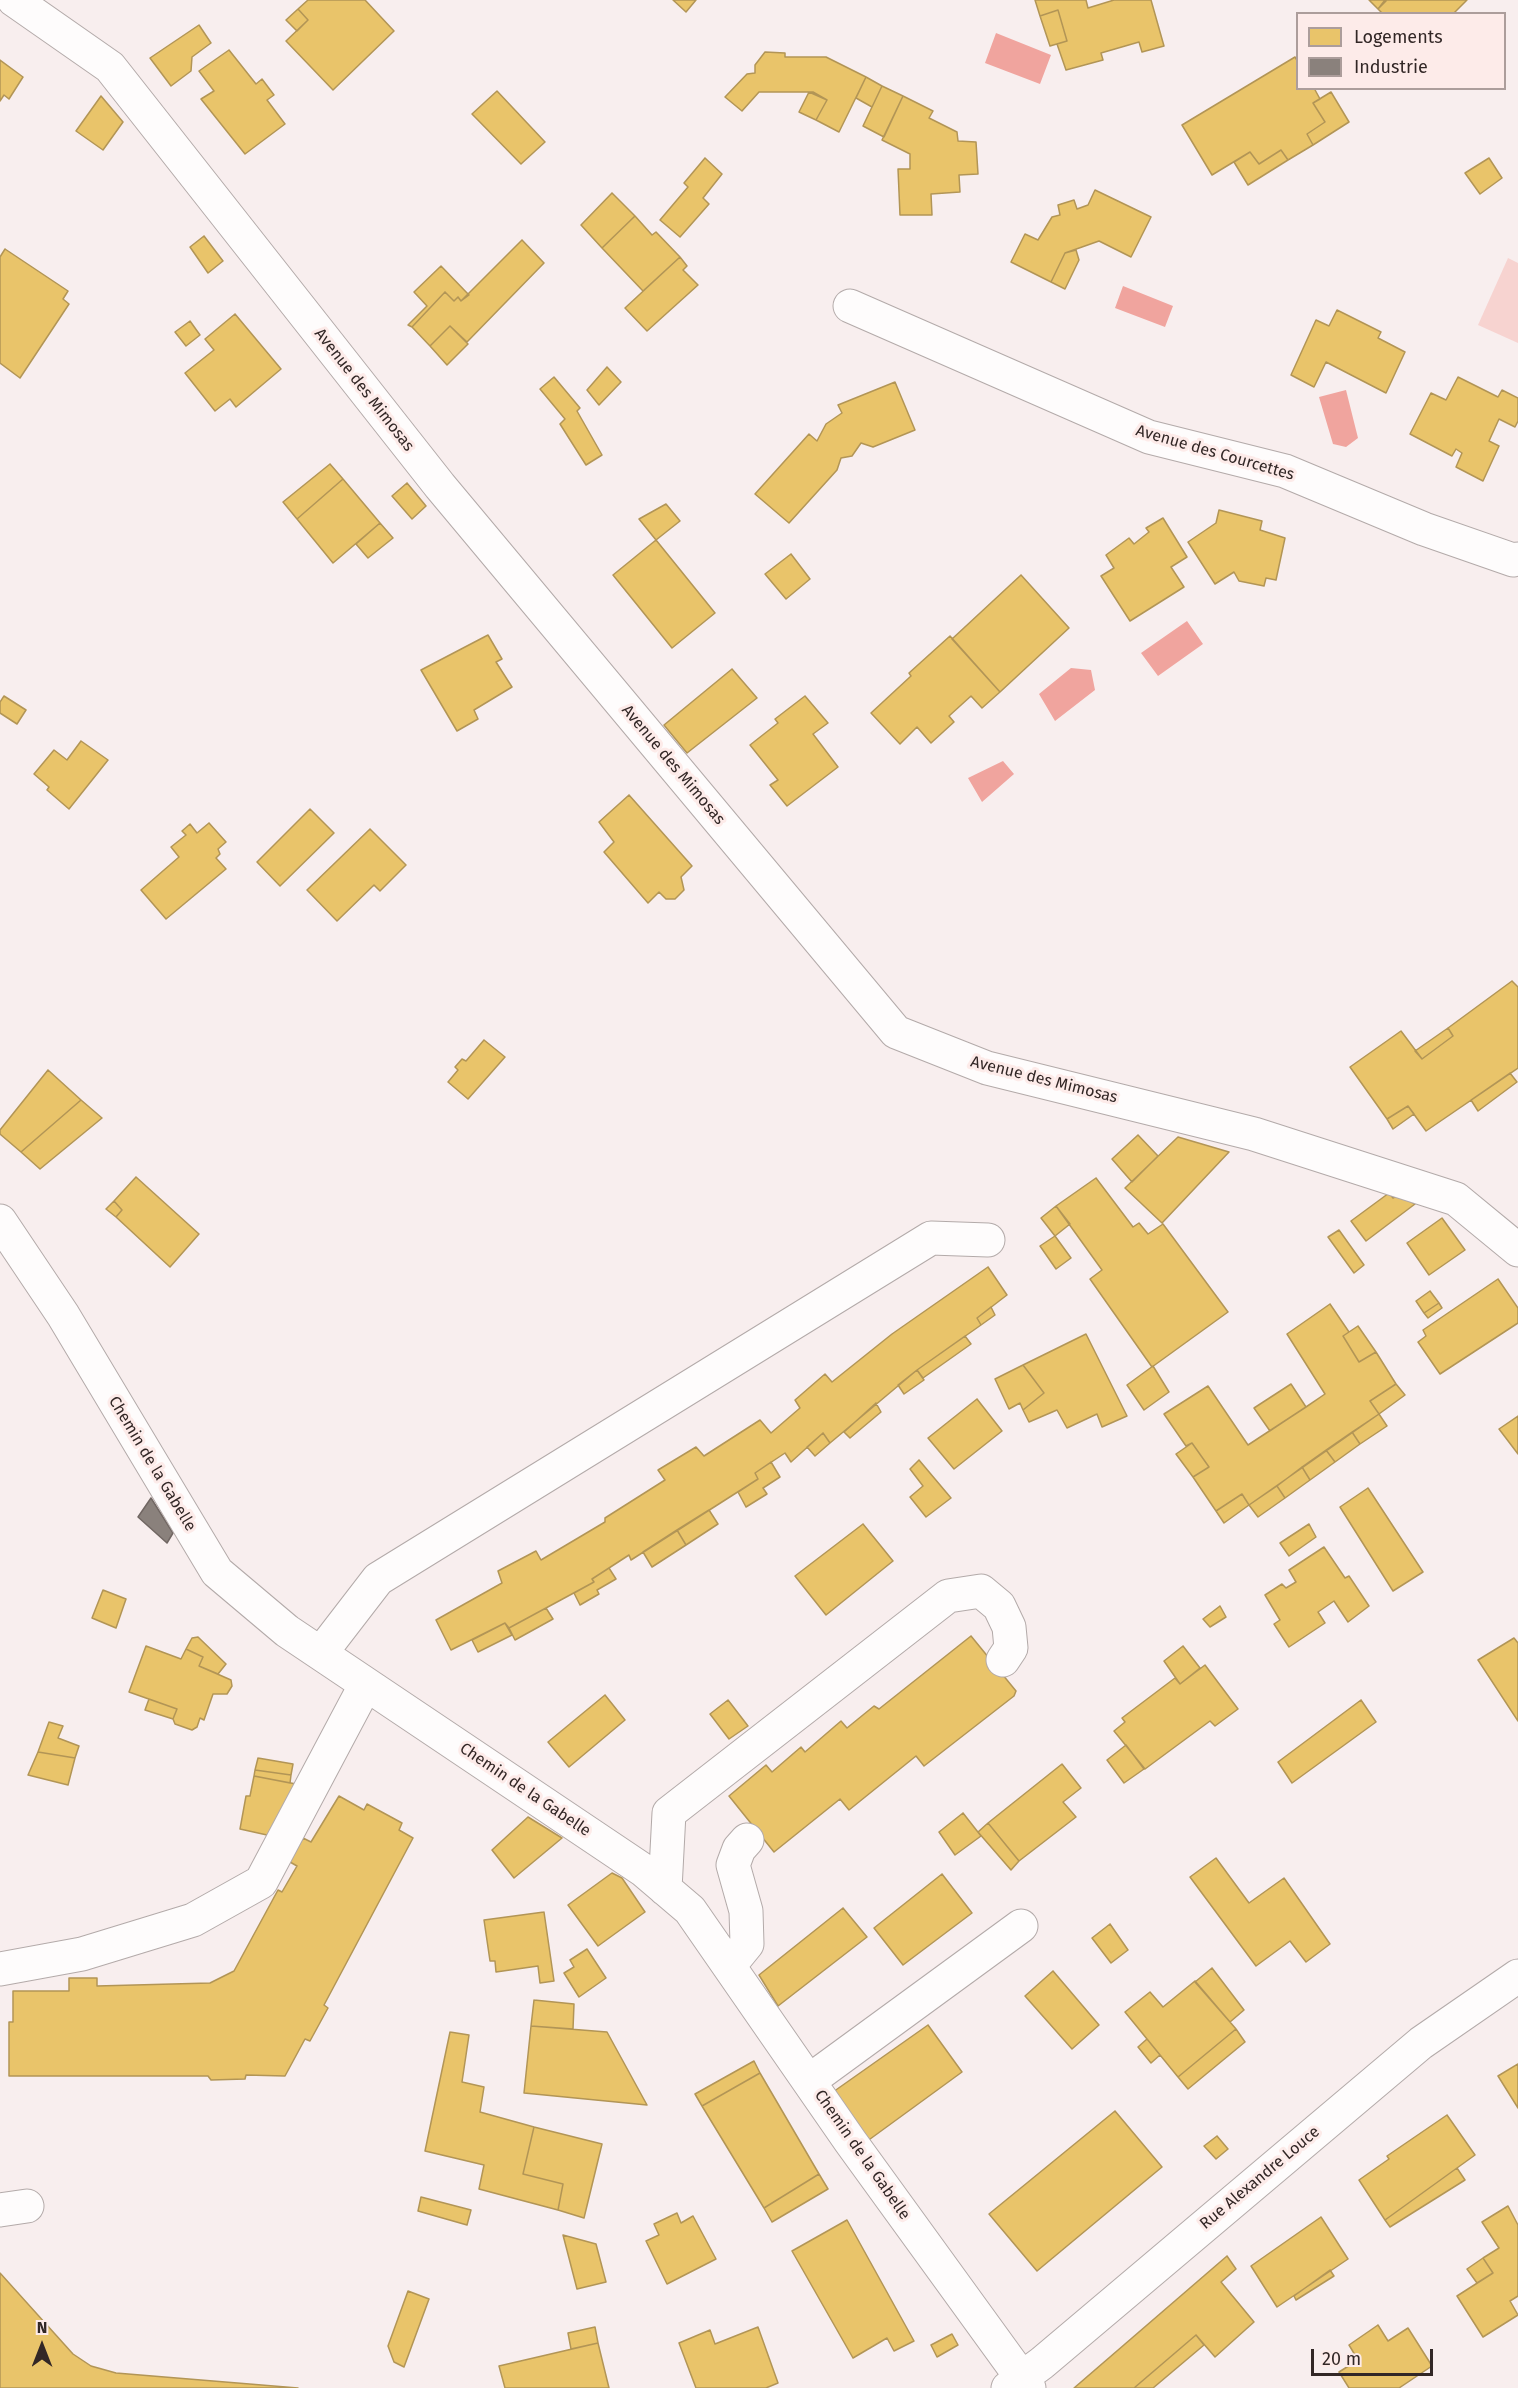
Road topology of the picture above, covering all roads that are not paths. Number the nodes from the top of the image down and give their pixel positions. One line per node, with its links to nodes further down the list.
1 (14, 0): 6 (street, Avenue des Mimosas)
2 (850, 306): 3 (street, Avenue des Courcettes)
3 (1518, 559)
4 (0, 1221): 7 (street, Chemin de la Gabelle)
5 (988, 1240): 7 (street)
6 (1518, 1250)
7 (321, 1653): 9 (street, Chemin de la Gabelle)
8 (1003, 1660): 11 (street)
9 (366, 1684): 11 (street, Chemin de la Gabelle); 14 (street)
10 (747, 1840): 13 (street)
11 (665, 1889): 13 (street, Chemin de la Gabelle)
12 (1021, 1926): 16 (street)
13 (729, 1966): 16 (street, Chemin de la Gabelle)
14 (0, 1969)
15 (1518, 1976): 17 (street, Rue Alexandre Louce)
16 (809, 2081): 17 (street, Chemin de la Gabelle)
17 (1020, 2385)

